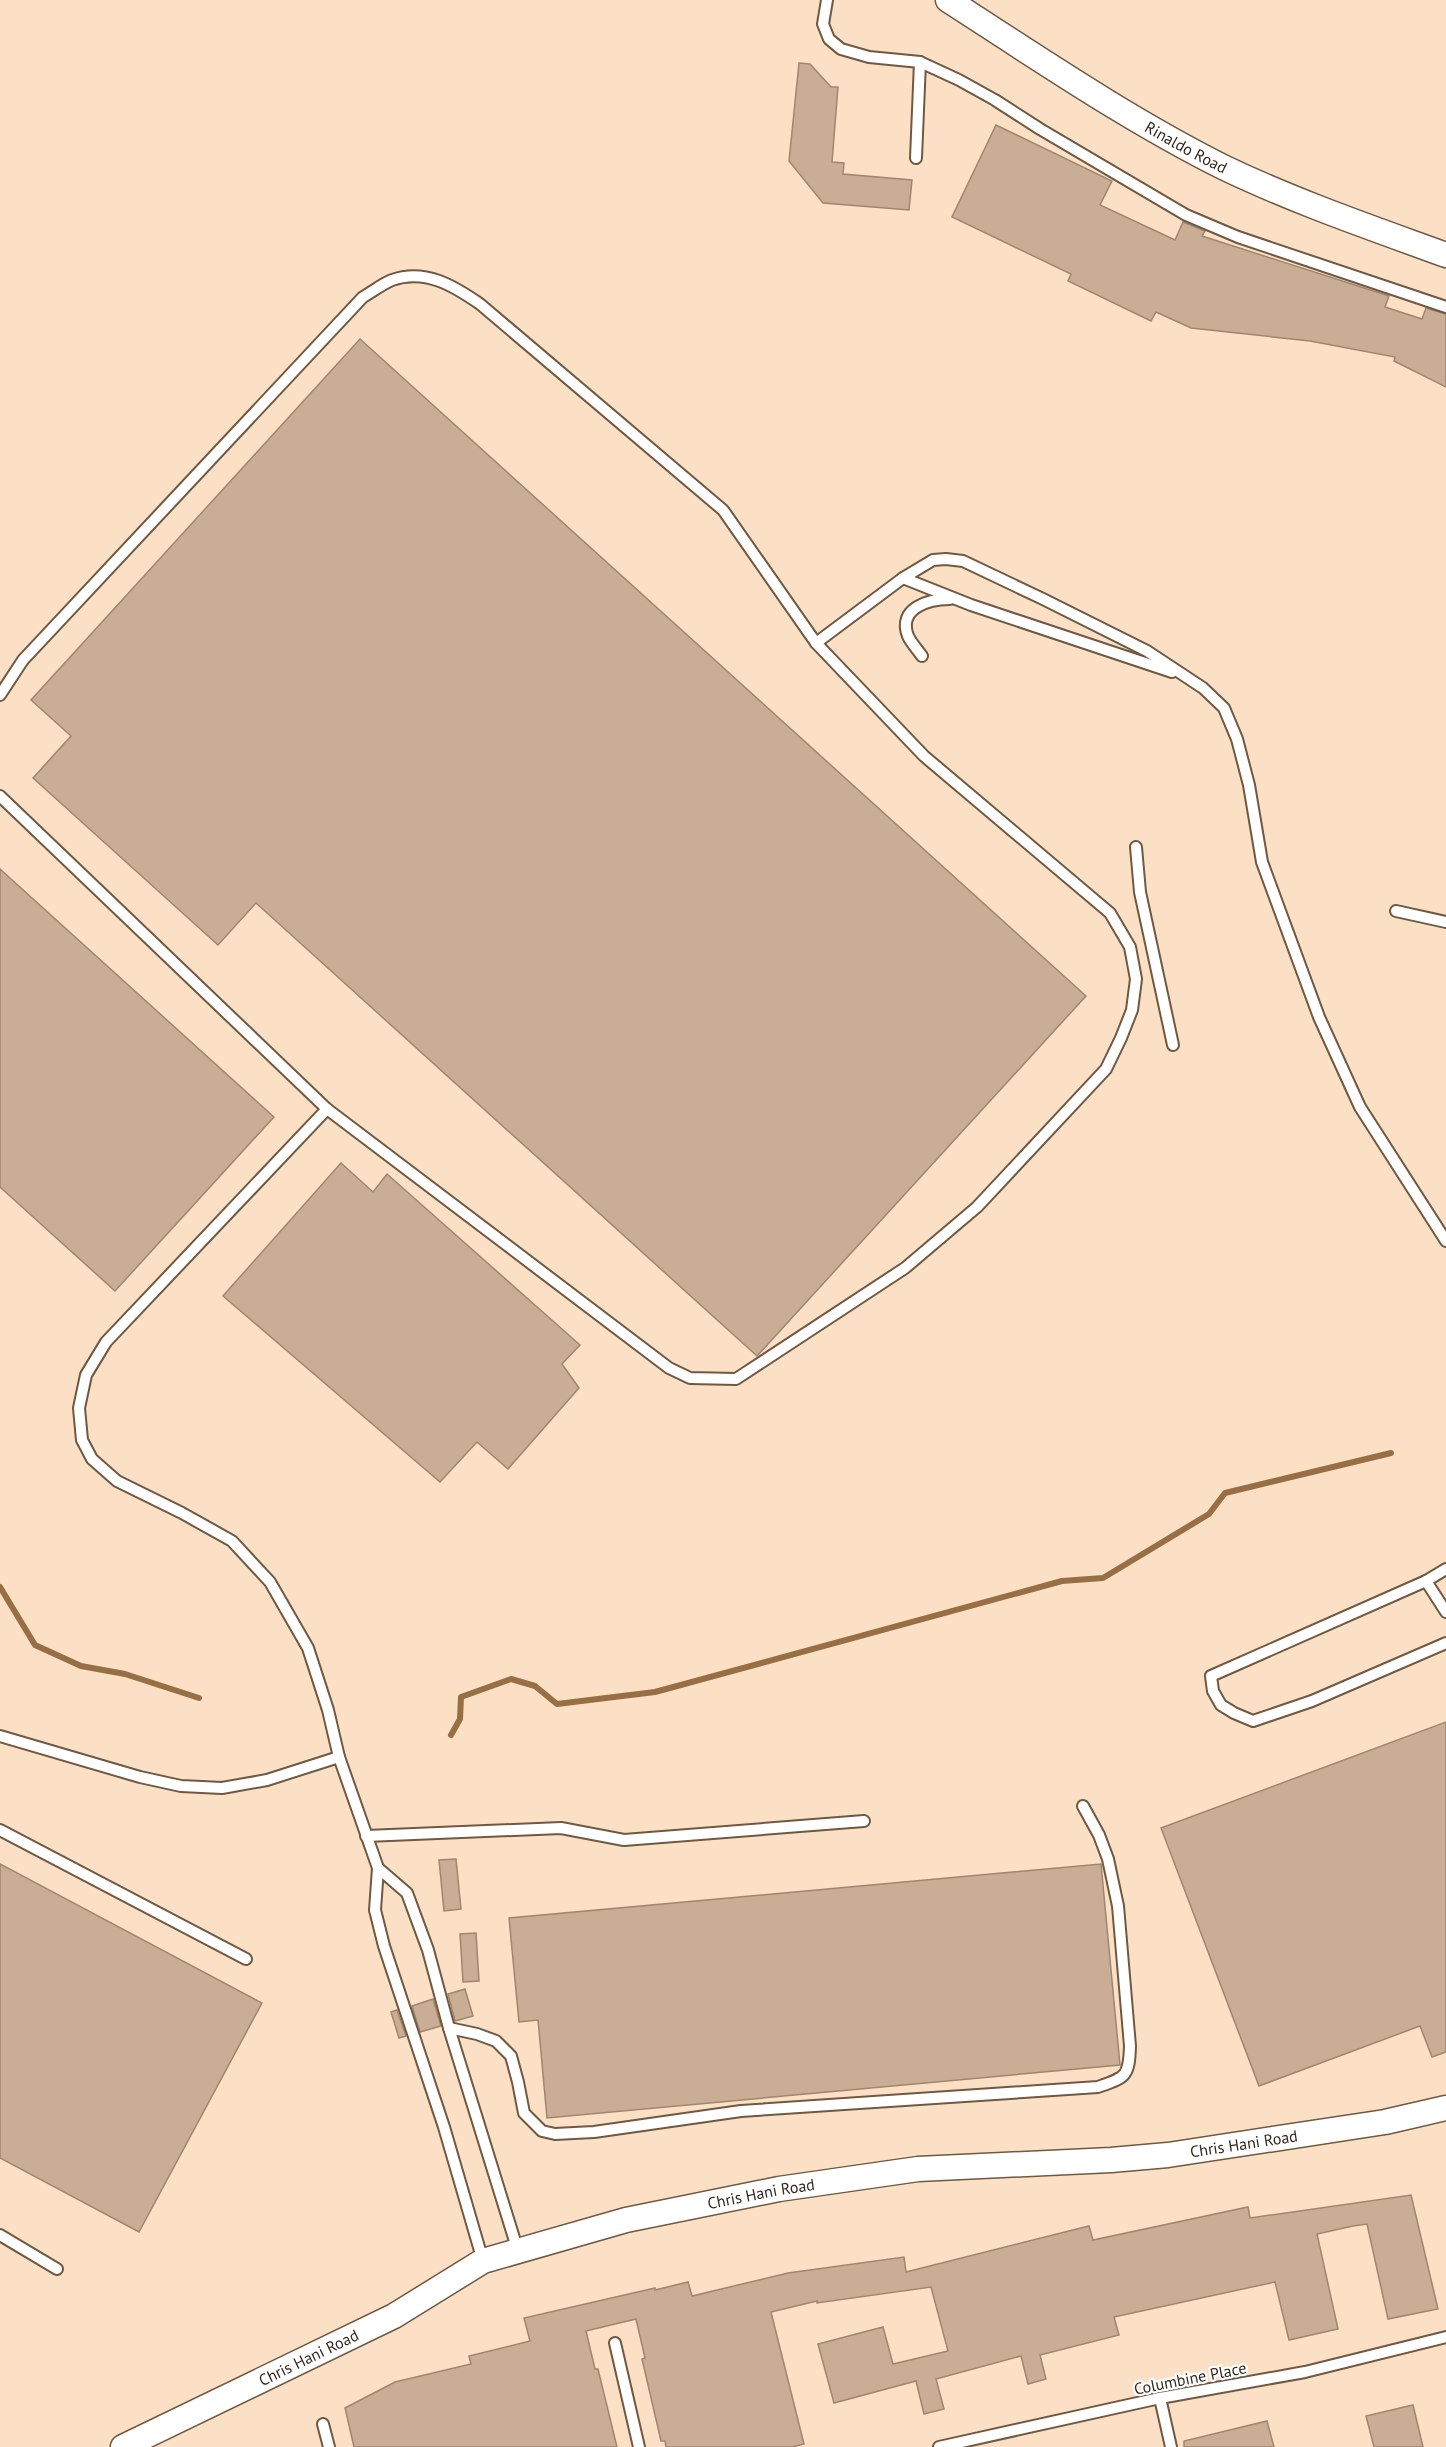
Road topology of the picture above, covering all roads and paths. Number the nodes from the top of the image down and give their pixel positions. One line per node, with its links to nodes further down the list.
1 (827, 0): 3 (lane)
2 (948, 0): 5 (street, Rinaldo Road)
3 (920, 63): 4 (lane); 6 (lane)
4 (916, 158)
5 (1446, 255)
6 (1446, 307)
7 (903, 578): 8 (lane); 9 (lane); 11 (lane)
8 (955, 598): 10 (lane); 11 (lane)
9 (816, 643): 12 (lane); 18 (lane)
10 (922, 656)
11 (1189, 678): 19 (lane)
12 (0, 695)
13 (0, 796): 18 (lane)
14 (1136, 847): 17 (lane)
15 (1396, 911): 16 (lane)
16 (1446, 921)
17 (1173, 1046)
18 (327, 1109): 25 (lane)
19 (1446, 1241)
20 (1446, 1569): 21 (lane)
21 (1426, 1581): 22 (lane); 23 (lane)
22 (1446, 1612)
23 (1446, 1643)
24 (0, 1736): 25 (lane)
25 (339, 1757): 29 (lane)
26 (1083, 1806): 32 (lane)
27 (864, 1821): 29 (lane)
28 (0, 1830): 31 (lane)
29 (366, 1836): 30 (lane)
30 (378, 1868): 32 (lane); 36 (lane)
31 (246, 1959)
32 (449, 2028): 35 (lane)
33 (1446, 2108): 35 (street, Chris Hani Road)
34 (0, 2235): 37 (lane)
35 (518, 2251): 36 (street, Chris Hani Road)
36 (483, 2261): 42 (street, Chris Hani Road)
37 (57, 2269)
38 (1446, 2337): 40 (lane, Columbine Place)
39 (615, 2343): 44 (lane)
40 (1160, 2398): 45 (lane, Columbine Place); 46 (lane)
41 (323, 2424): 43 (lane)
42 (123, 2447)
43 (329, 2447)
44 (639, 2447)
45 (939, 2447)
46 (1171, 2447)

